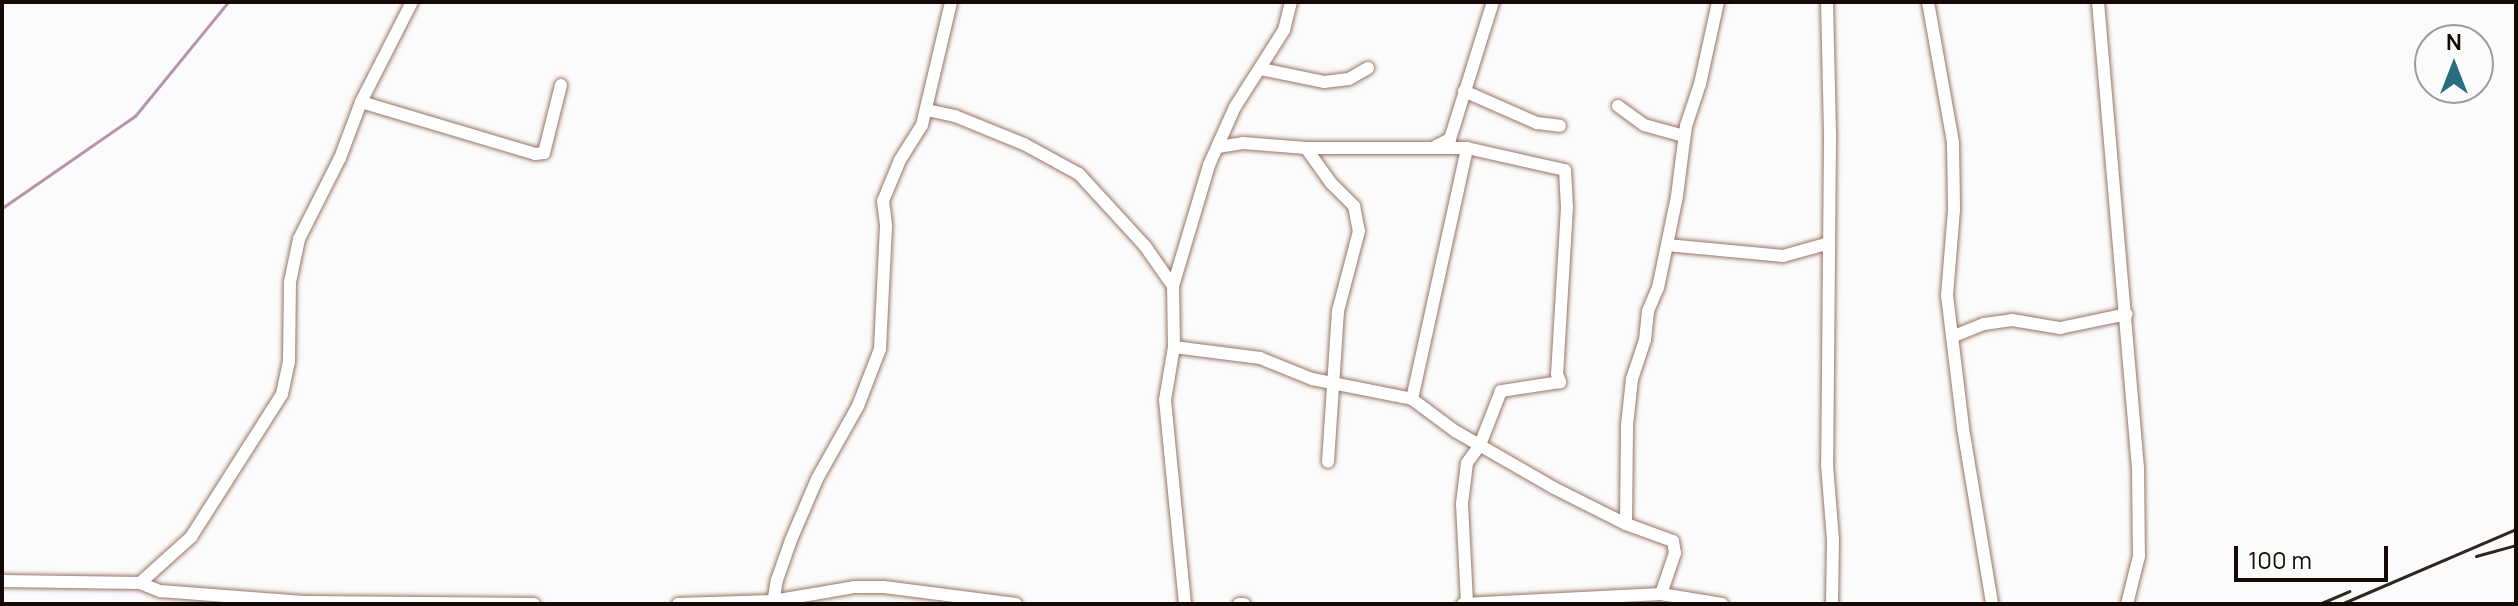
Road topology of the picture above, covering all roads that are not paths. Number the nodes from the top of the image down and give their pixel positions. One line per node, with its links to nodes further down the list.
1 (412, 2): 13 (street)
2 (951, 2): 15 (street)
3 (1291, 2): 10 (street)
4 (1493, 2): 12 (street)
5 (1718, 2): 17 (street)
6 (1827, 2): 22 (street)
7 (1928, 2): 26 (street)
8 (2098, 2): 25 (street)
9 (1368, 68): 10 (street)
10 (1261, 69): 18 (street)
11 (561, 85): 13 (street)
12 (1464, 91): 16 (street); 20 (street)
13 (361, 102): 34 (street)
14 (1618, 106): 17 (street)
15 (927, 110): 24 (street); 37 (street)
16 (1560, 126)
17 (1684, 136): 23 (street)
18 (1218, 147): 19 (street); 24 (street)
19 (1306, 148): 20 (street); 28 (street)
20 (1433, 148): 21 (street)
21 (1467, 148): 29 (street); 30 (street)
22 (1826, 244): 23 (street); 45 (street)
23 (1667, 245): 32 (street)
24 (1173, 286): 27 (street)
25 (2127, 314): 26 (street); 47 (street)
26 (1954, 336): 46 (street)
27 (1174, 347): 28 (street); 42 (street)
28 (1335, 384): 29 (street); 31 (street)
29 (1412, 399): 30 (street)
30 (1480, 445): 32 (street); 43 (street)
31 (1328, 462)
32 (1626, 524): 36 (street)
33 (2, 581): 34 (street)
34 (140, 583): 35 (street)
35 (160, 591): 38 (street); 39 (street)
36 (1661, 594): 43 (street); 44 (street)
37 (773, 602): 40 (street); 41 (street)
38 (179, 604)
39 (534, 604)
40 (678, 604)
41 (1016, 604)
42 (1185, 604)
43 (1466, 604)
44 (1722, 604)
45 (1832, 604)
46 (1992, 604)
47 (2127, 604)

